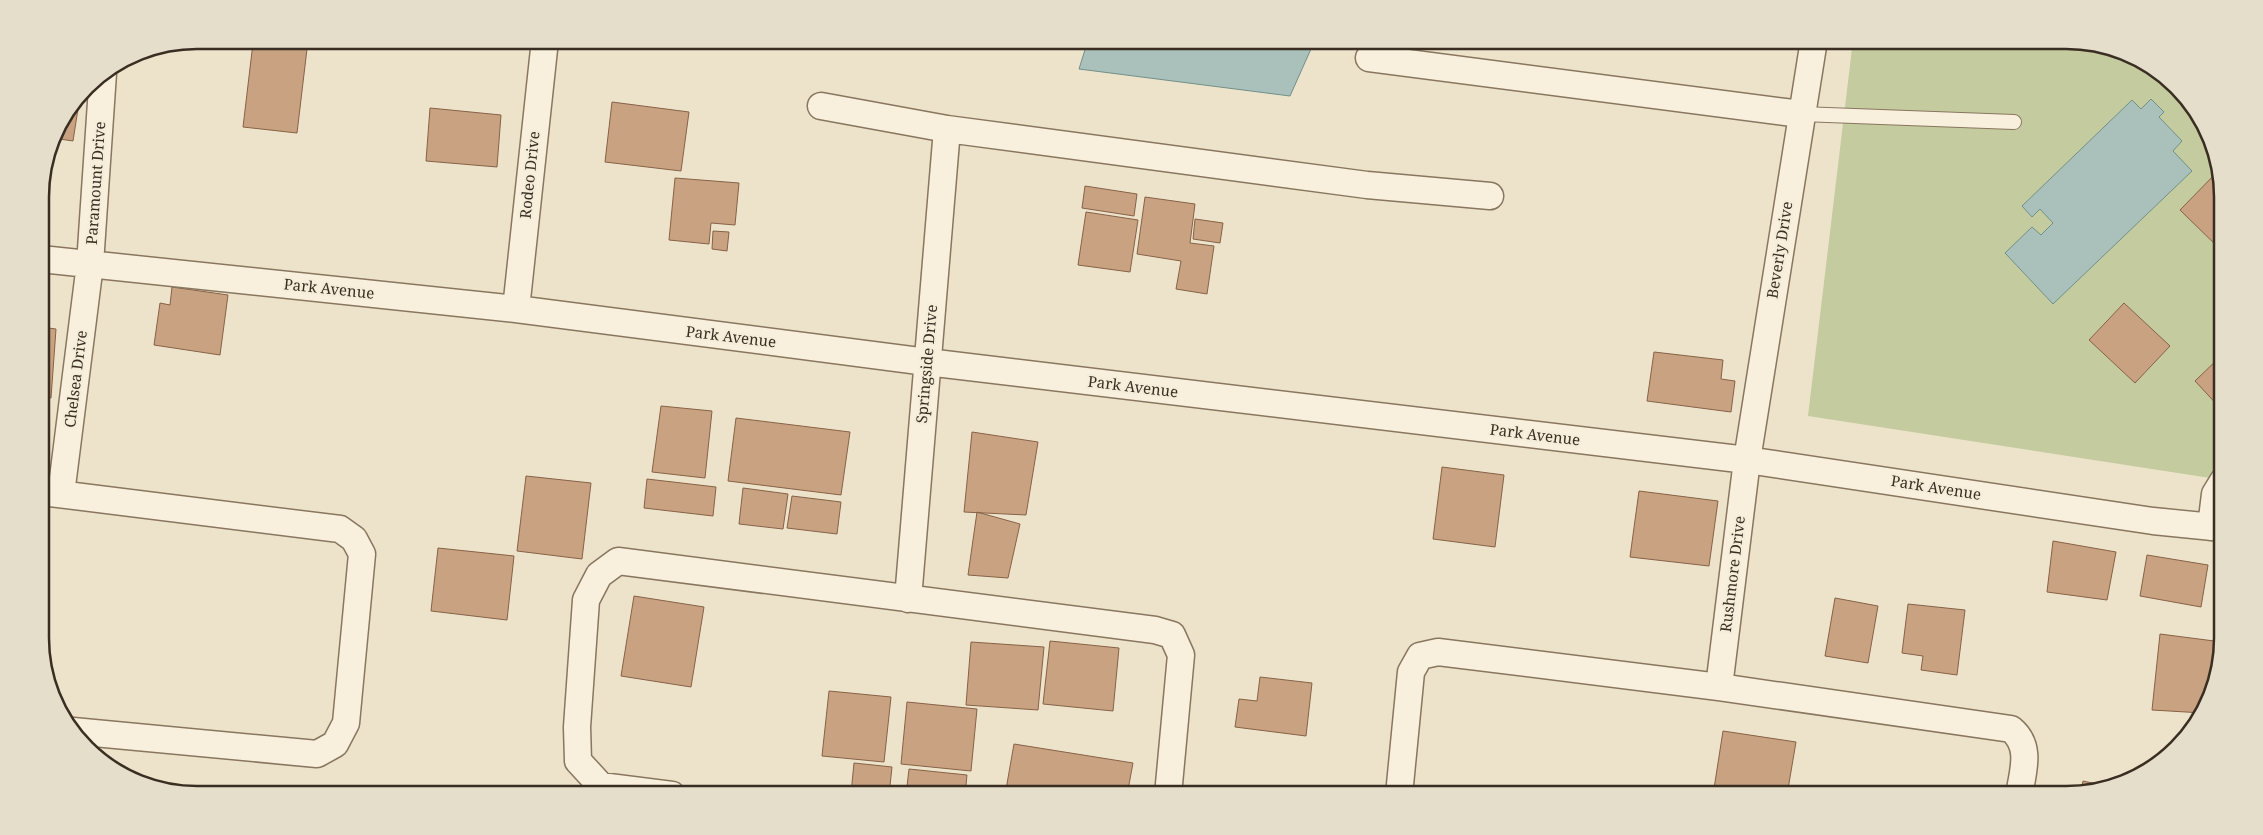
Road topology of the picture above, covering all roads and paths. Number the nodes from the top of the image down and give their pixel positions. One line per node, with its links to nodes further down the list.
1 (544, 49): 12 (street, Rodeo Drive)
2 (1812, 49): 6 (street, Beverly Drive)
3 (1369, 58): 6 (street)
4 (102, 82): 11 (street, Paramount Drive)
5 (821, 106): 8 (street)
6 (1801, 114): 7 (lane); 14 (street, Beverly Drive)
7 (2014, 122)
8 (947, 129): 9 (street); 13 (street, Springside Drive)
9 (1490, 196)
10 (49, 260): 11 (street, Park Avenue)
11 (90, 264): 12 (street, Park Avenue); 15 (street, Chelsea Drive)
12 (516, 309): 13 (street, Park Avenue)
13 (927, 362): 14 (street, Park Avenue); 17 (street, Springside Drive)
14 (1747, 460): 16 (street, Park Avenue); 18 (street, Rushmore Drive)
15 (52, 493): 19 (street)
16 (2214, 528)
17 (908, 599): 20 (street); 21 (street)
18 (1719, 687): 22 (street); 23 (street)
19 (82, 732)
20 (601, 786)
21 (1169, 786)
22 (1400, 786)
23 (2020, 786)

